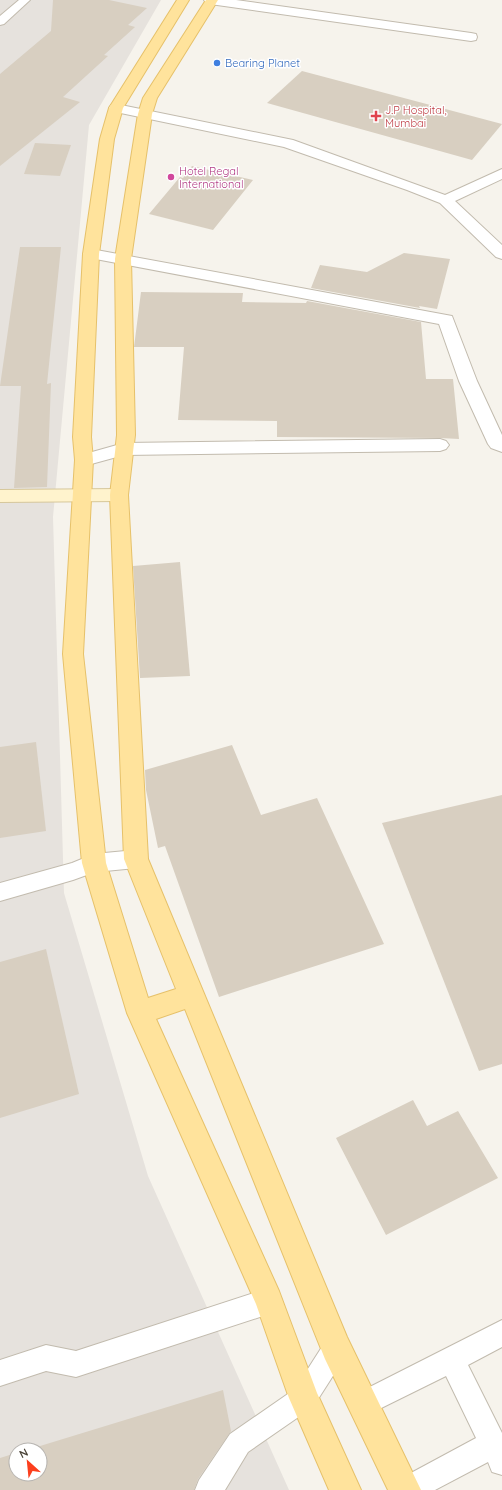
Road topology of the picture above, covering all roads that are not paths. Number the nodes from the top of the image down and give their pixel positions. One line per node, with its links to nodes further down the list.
1 (25, 0): 4 (lane)
2 (183, 0): 6 (main road)
3 (211, 0): 5 (street); 7 (main road)
4 (0, 22)
5 (471, 37)
6 (116, 108): 7 (street); 10 (main road)
7 (145, 114): 9 (street); 12 (main road)
8 (502, 173): 9 (street)
9 (445, 200): 11 (street)
10 (91, 254): 12 (street); 16 (main road)
11 (502, 254)
12 (123, 259): 13 (main road); 15 (street)
13 (125, 442): 14 (street); 16 (street); 18 (main road)
14 (440, 445)
15 (502, 446)
16 (84, 460): 17 (main road)
17 (81, 495): 18 (street); 19 (street); 21 (main road)
18 (119, 495): 20 (main road)
19 (0, 496)
20 (136, 859): 21 (lane); 23 (main road)
21 (94, 864): 22 (lane); 24 (main road)
22 (0, 892)
23 (192, 995): 24 (main road); 27 (main road)
24 (140, 1013): 25 (main road)
25 (269, 1301): 29 (lane); 30 (main road)
26 (502, 1334): 28 (lane)
27 (336, 1348): 30 (lane); 31 (main road)
28 (452, 1360): 31 (lane); 32 (lane)
29 (0, 1373)
30 (304, 1398): 33 (lane); 34 (main road)
31 (363, 1404): 35 (main road)
32 (498, 1453): 36 (lane)
33 (209, 1490)
34 (345, 1490)
35 (405, 1490)
36 (408, 1490)

